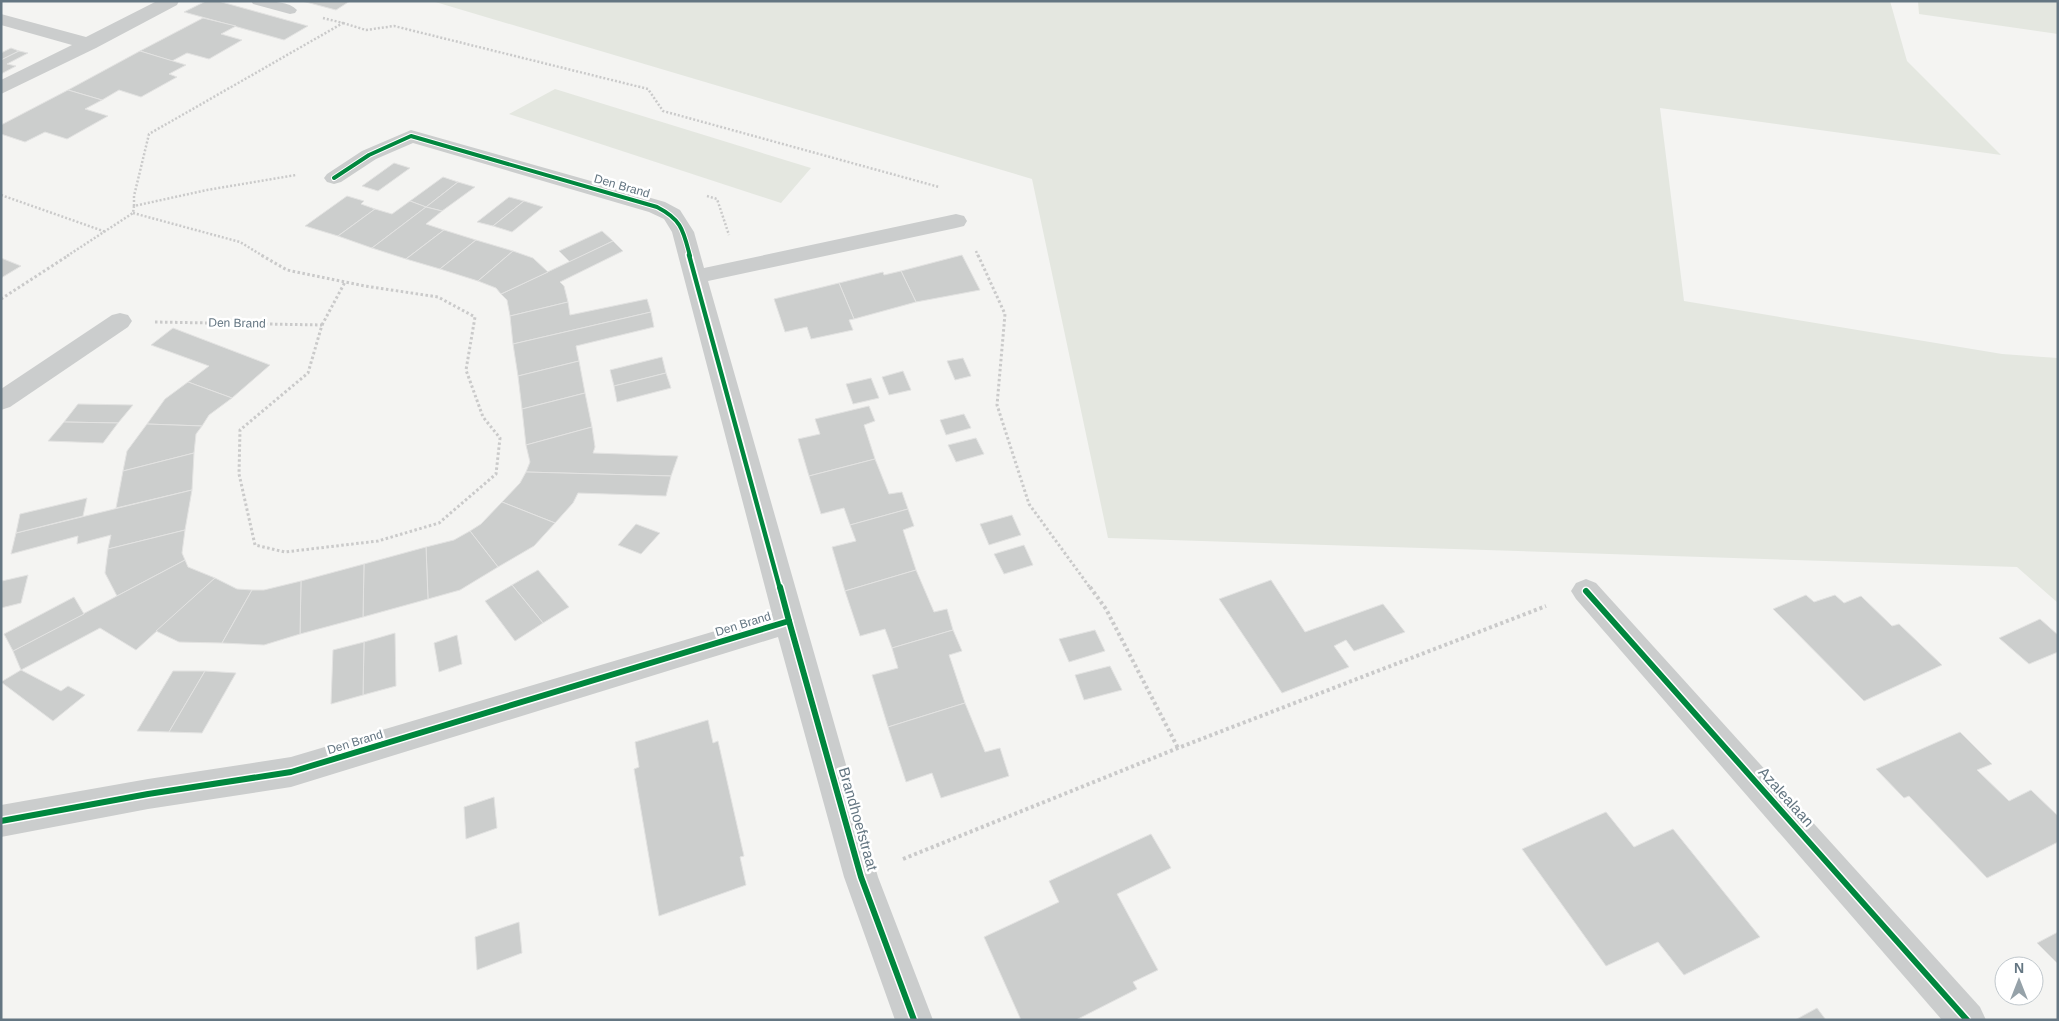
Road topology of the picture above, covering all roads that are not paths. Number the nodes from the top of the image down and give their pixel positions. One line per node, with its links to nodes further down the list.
1 (171, 1): 5 (street)
2 (258, 1): 3 (lane)
3 (290, 10)
4 (1, 18): 5 (street)
5 (90, 44): 6 (street)
6 (1, 88)
7 (344, 172): 9 (street, Den Brand)
8 (956, 221): 9 (street)
9 (696, 278): 13 (street, Den Brand)
10 (120, 321): 11 (street)
11 (1, 401)
12 (1586, 591): 16 (street, Azalealaan)
13 (789, 621): 14 (street, Den Brand); 15 (street, Brandhoefstraat)
14 (1, 821)
15 (914, 1020)
16 (1967, 1020)

